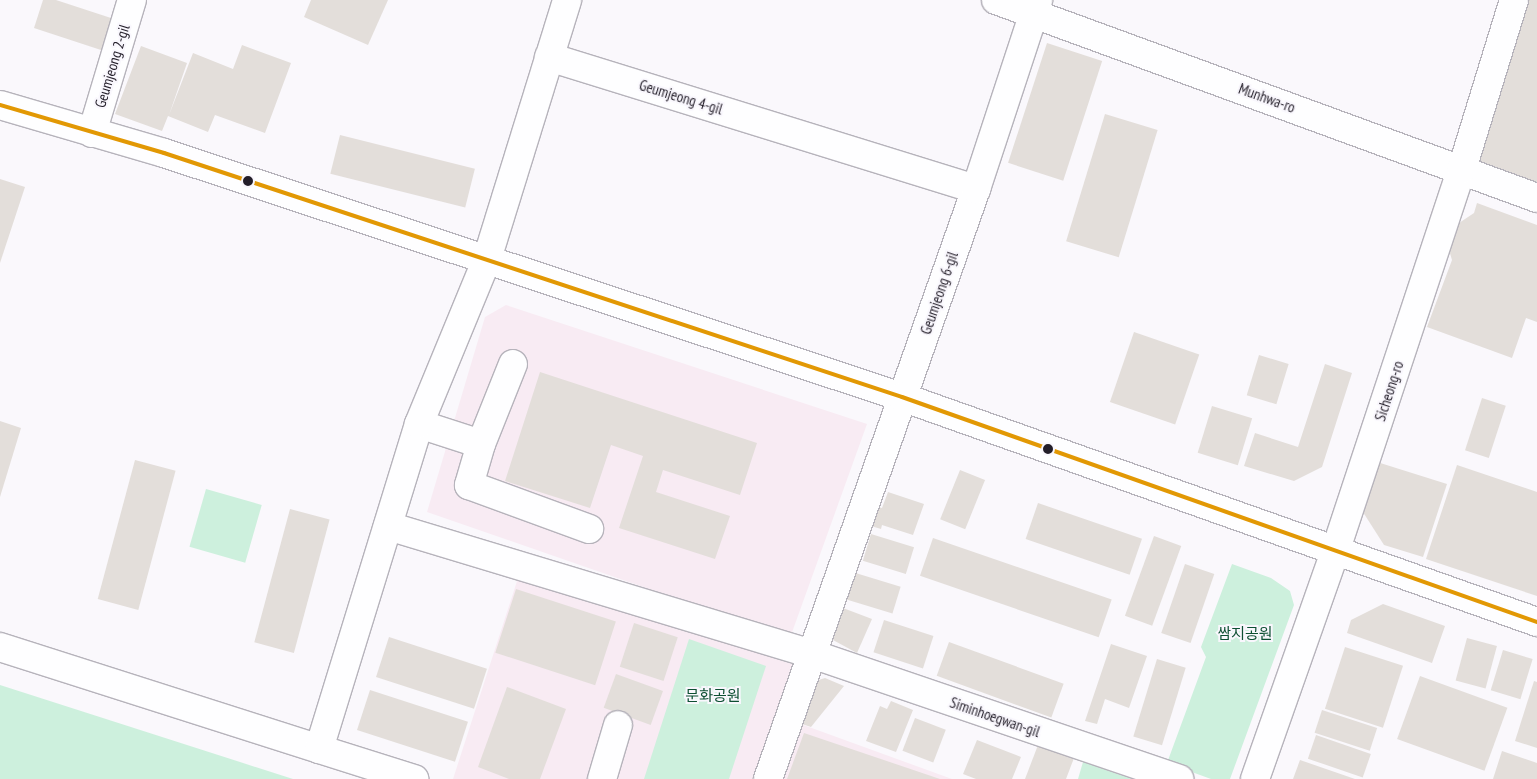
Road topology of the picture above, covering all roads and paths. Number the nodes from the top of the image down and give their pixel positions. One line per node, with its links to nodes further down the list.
1 (132, 0): 8 (street, Geumjeong 2-gil)
2 (567, 0): 6 (street)
3 (996, 0): 5 (street, Munhwa-ro)
4 (1514, 0): 9 (street, Sicheong-ro)
5 (1036, 7): 9 (street, Munhwa-ro); 10 (street, Geumjeong 6-gil)
6 (549, 56): 10 (street, Geumjeong 4-gil); 12 (street)
7 (0, 105): 8 (street)
8 (92, 133): 12 (street)
9 (1462, 169): 11 (street, Munhwa-ro); 19 (street, Sicheong-ro)
10 (976, 188): 14 (street, Geumjeong 6-gil)
11 (1537, 198)
12 (487, 259): 14 (street); 15 (street)
13 (514, 364): 16 (street)
14 (902, 397): 19 (street); 22 (street, Geumjeong 6-gil)
15 (419, 424): 16 (street); 17 (street)
16 (481, 444): 18 (street)
17 (388, 526): 22 (street, Siminhoegwan-gil); 24 (street)
18 (589, 528)
19 (1336, 549): 20 (street); 29 (street, Sicheong-ro)
20 (1537, 622)
21 (0, 647): 24 (street)
22 (812, 654): 27 (street, Geumjeong 6-gil); 28 (street, Siminhoegwan-gil)
23 (618, 725): 26 (street)
24 (319, 748): 25 (street)
25 (414, 779)
26 (602, 779)
27 (768, 779)
28 (1178, 779)
29 (1255, 779)

